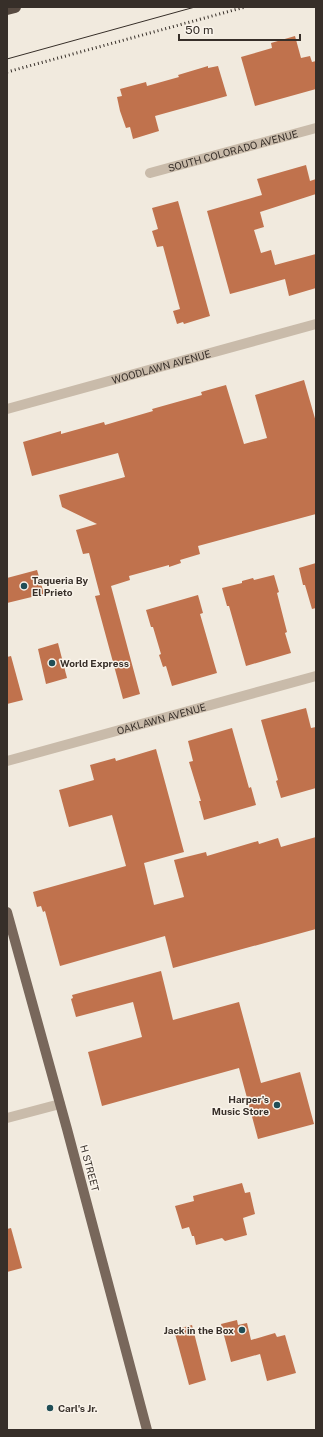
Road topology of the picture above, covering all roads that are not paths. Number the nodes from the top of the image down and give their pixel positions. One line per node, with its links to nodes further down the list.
1 (15, 7): 2 (highway)
2 (7, 9)
3 (316, 128): 4 (street, SOUTH COLORADO AVENUE)
4 (150, 174)
5 (316, 324): 6 (street, WOODLAWN AVENUE)
6 (7, 409)
7 (316, 676): 8 (street, OAKLAWN AVENUE)
8 (7, 761)
9 (8, 918): 10 (main road, H STREET)
10 (60, 1104): 11 (street); 12 (main road, H STREET)
11 (7, 1118)
12 (147, 1430)

